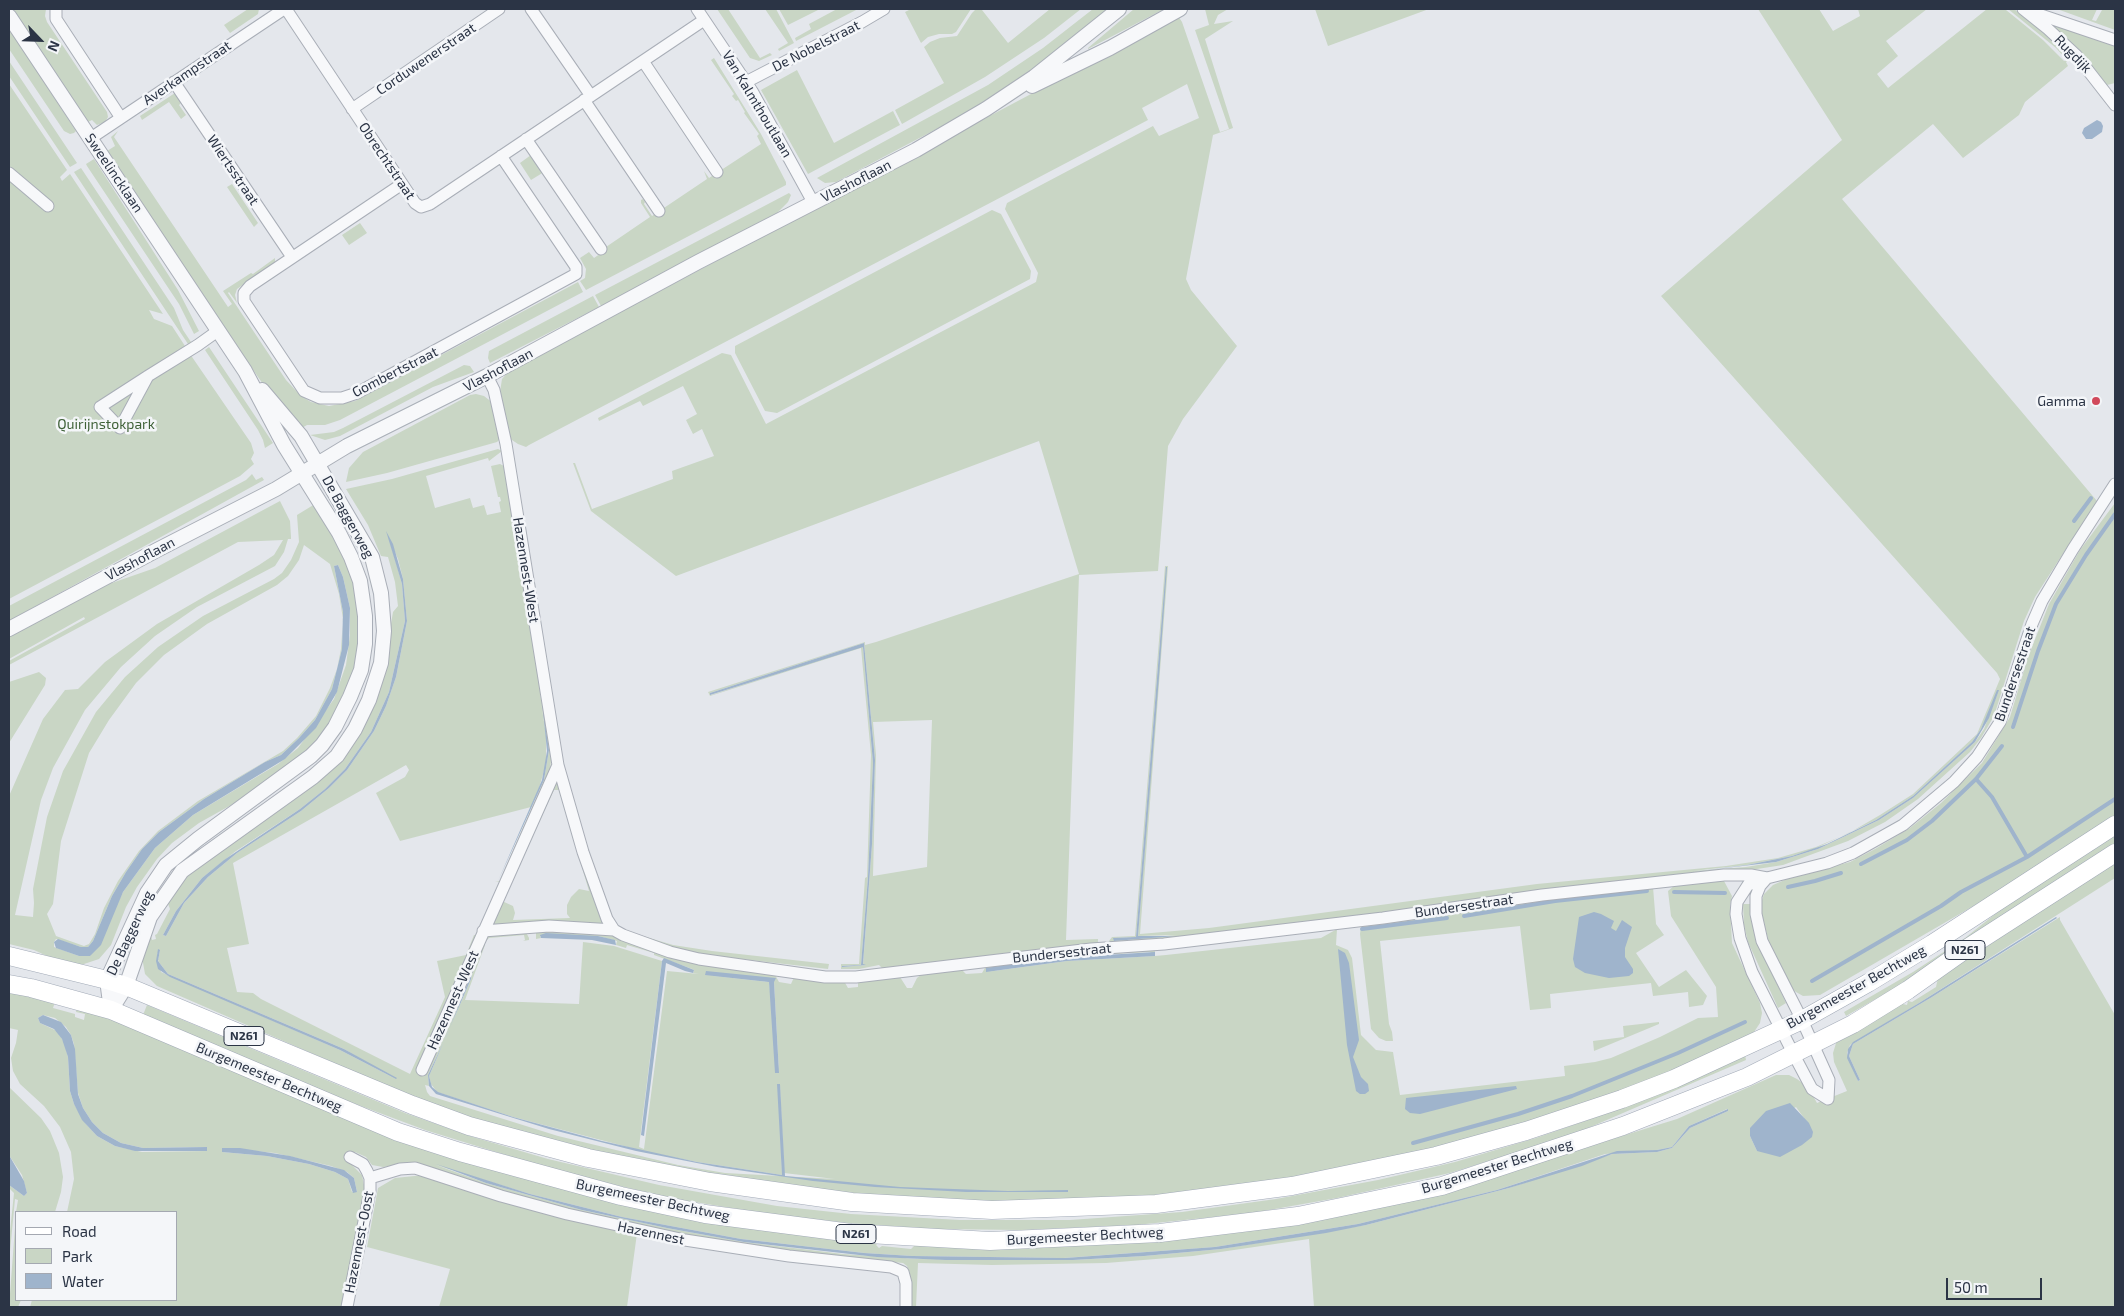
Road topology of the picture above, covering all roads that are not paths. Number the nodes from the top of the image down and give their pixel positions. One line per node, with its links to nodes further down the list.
1 (56, 9): 21 (street)
2 (285, 9): 14 (street, Averkampstraat); 19 (street, Obrechtstraat)
3 (499, 9): 19 (street, Corduwenerstraat)
4 (531, 9): 17 (street)
5 (697, 9): 11 (street, Van Kalmthoutlaan)
6 (884, 9): 15 (street, De Nobelstraat)
7 (1119, 9): 20 (street, Vlashoflaan)
8 (1180, 9): 20 (street, Vlashoflaan)
9 (2023, 9): 12 (street); 16 (street, Rugdijk)
10 (9, 16): 22 (street, Sweelincklaan)
11 (704, 20): 13 (street, Obrechtstraat); 15 (street, Van Kalmthoutlaan)
12 (2115, 40)
13 (643, 61): 17 (street, Obrechtstraat); 25 (street)
14 (174, 82): 21 (street, Averkampstraat); 32 (street, Wiertsstraat)
15 (746, 82): 28 (street, Van Kalmthoutlaan)
16 (2111, 90): 18 (street, Rugdijk)
17 (587, 98): 23 (street, Obrechtstraat); 30 (street)
18 (2115, 105)
19 (352, 109): 27 (street, Obrechtstraat)
20 (986, 109): 28 (street, Vlashoflaan)
21 (122, 118): 22 (street, Averkampstraat)
22 (91, 138): 33 (street, Sweelincklaan)
23 (526, 139): 24 (street, Obrechtstraat); 31 (street)
24 (501, 156): 27 (street, Obrechtstraat); 32 (street, Gombertstraat)
25 (717, 172)
26 (9, 174): 29 (street)
27 (402, 184): 32 (street, Gombertstraat)
28 (814, 202): 36 (street, Vlashoflaan)
29 (48, 206)
30 (658, 211)
31 (601, 249)
32 (292, 258)
33 (219, 330): 34 (street, Sweelincklaan); 35 (street)
34 (246, 371): 37 (street, Sweelincklaan); 38 (street, Sweelincklaan)
35 (148, 376): 35 (street)
36 (487, 376): 37 (street, Vlashoflaan); 41 (street, Hazennest-West)
37 (318, 464): 38 (street, Vlashoflaan); 50 (street, De Baggerweg)
38 (302, 474): 40 (street, Vlashoflaan); 48 (street, De Baggerweg)
39 (2115, 484): 44 (street, Bundersestraat)
40 (9, 629)
41 (558, 765): 45 (street, Hazennest-West); 46 (street, Hazennest-West)
42 (2115, 825): 52 (main road, Burgemeester Bechtweg / N261)
43 (2115, 853): 54 (main road, Burgemeester Bechtweg / N261)
44 (1767, 878): 46 (street, Bundersestraat); 52 (street); 53 (street)
45 (483, 930): 46 (street); 56 (street, Hazennest-West)
46 (614, 930)
47 (9, 956): 48 (main road, Burgemeester Bechtweg / N261)
48 (107, 980): 50 (main road, Burgemeester Bechtweg / N261); 51 (street, De Baggerweg)
49 (9, 984): 51 (main road, Burgemeester Bechtweg / N261)
50 (126, 986): 51 (street, De Baggerweg); 53 (main road, Burgemeester Bechtweg / N261)
51 (111, 1010): 55 (main road, Burgemeester Bechtweg / N261)
52 (1802, 1020): 53 (main road, Burgemeester Bechtweg / N261); 54 (street)
53 (1780, 1030): 55 (street)
54 (1813, 1044): 55 (main road, Burgemeester Bechtweg / N261); 55 (street)
55 (1794, 1055)
56 (422, 1070)
57 (350, 1157): 58 (street, Hazennest-Oost)
58 (370, 1178): 59 (street, Hazennest-Oost); 60 (street, Hazennest)
59 (347, 1307)
60 (906, 1307)

